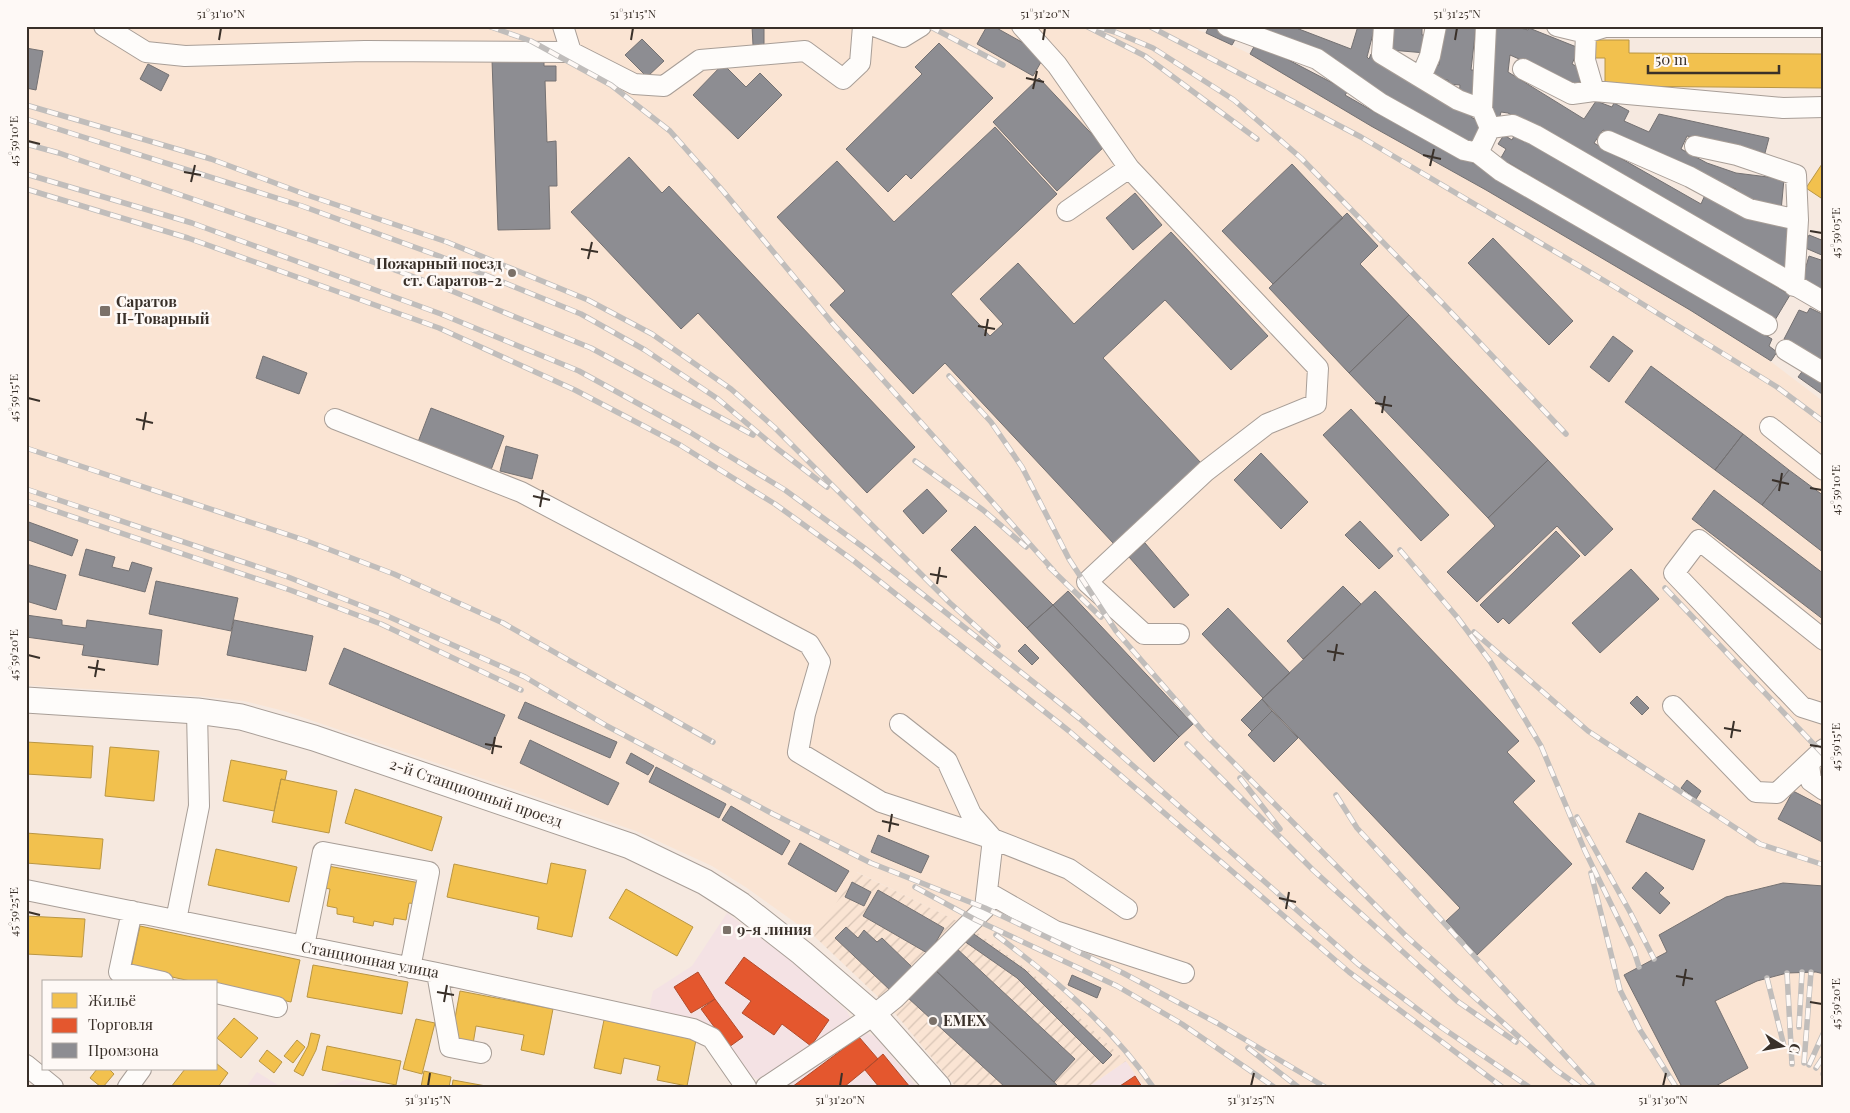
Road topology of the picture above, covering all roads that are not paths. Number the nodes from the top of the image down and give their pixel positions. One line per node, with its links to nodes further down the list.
1 (104, 26): 16 (street)
2 (563, 26): 16 (street)
3 (863, 26): 16 (street)
4 (874, 26): 5 (street)
5 (921, 26)
6 (1022, 26): 26 (street)
7 (1227, 26): 25 (street)
8 (1384, 26): 18 (street)
9 (1436, 26): 18 (street)
10 (1486, 26): 21 (street)
11 (1557, 26): 15 (street)
12 (1819, 26): 13 (street); 14 (street)
13 (1640, 27): 15 (street)
14 (1824, 27)
15 (1586, 33): 19 (street)
16 (571, 52)
17 (1523, 69): 19 (street)
18 (1421, 76): 21 (street)
19 (1594, 91): 20 (street)
20 (1824, 107)
21 (1482, 109): 22 (street)
22 (1490, 128): 25 (street); 29 (street)
23 (1608, 141): 28 (street)
24 (1695, 146): 28 (street)
25 (1478, 153): 31 (street)
26 (1129, 168): 27 (street); 37 (street)
27 (1067, 211)
28 (1798, 220): 29 (street)
29 (1794, 286): 30 (street)
30 (1824, 302)
31 (1767, 325)
32 (1786, 350): 33 (street)
33 (1824, 374)
34 (335, 419): 47 (street)
35 (1770, 427): 36 (street)
36 (1824, 470)
37 (1179, 634)
38 (1824, 640): 42 (street)
39 (26, 700): 41 (main road, 2-й Станционный проезд)
40 (1672, 706): 45 (street)
41 (197, 712): 52 (street); 60 (main road, 2-й Станционный проезд)
42 (1824, 714)
43 (900, 724): 47 (street)
44 (1824, 749): 45 (street)
45 (1809, 764): 46 (street)
46 (1824, 790)
47 (993, 839): 49 (street); 50 (street)
48 (26, 890): 51 (street, Станционная улица)
49 (987, 892): 56 (street); 60 (street)
50 (1127, 909)
51 (132, 911): 52 (street, Станционная улица); 57 (street)
52 (176, 920): 53 (street, Станционная улица)
53 (304, 946): 54 (street, Станционная улица); 54 (street)
54 (410, 968): 55 (street, Станционная улица)
55 (437, 973): 61 (street); 66 (street, Станционная улица)
56 (1184, 973)
57 (153, 980)
58 (218, 993): 59 (street)
59 (277, 1007)
60 (874, 1015): 67 (street); 68 (main road, 2-й Станционный проезд)
61 (481, 1053)
62 (26, 1065): 64 (street)
63 (140, 1070): 65 (street)
64 (53, 1087)
65 (128, 1087)
66 (746, 1087)
67 (766, 1087)
68 (938, 1087)

